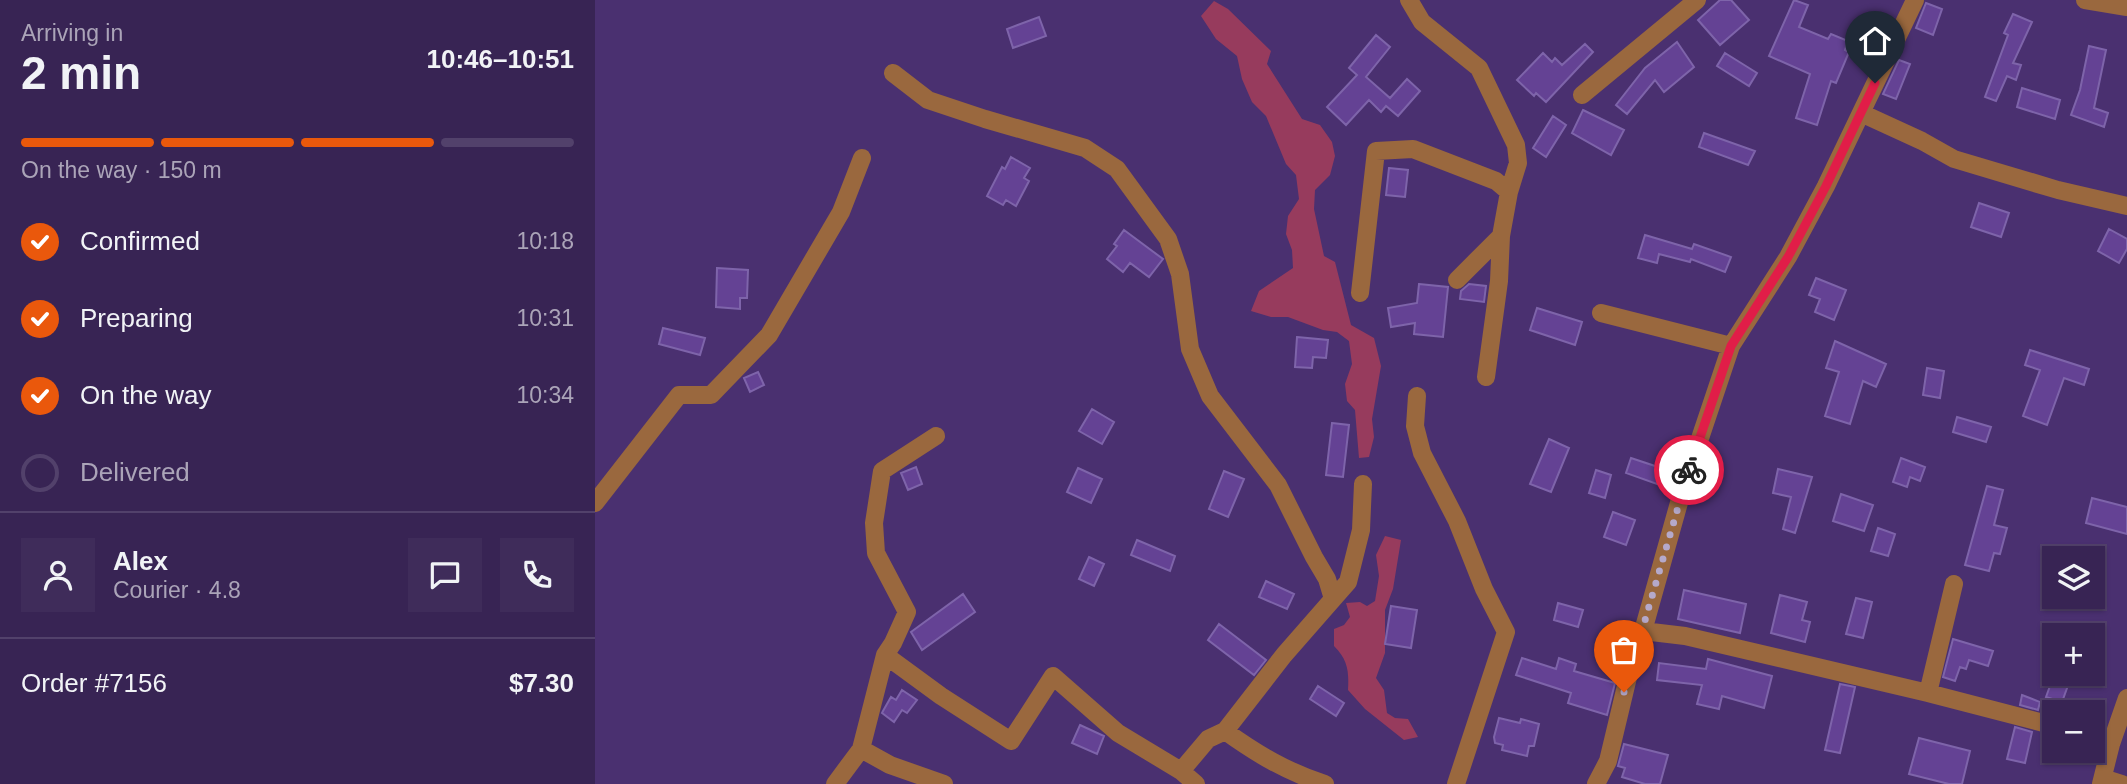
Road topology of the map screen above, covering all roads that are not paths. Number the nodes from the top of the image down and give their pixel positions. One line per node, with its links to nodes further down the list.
1 (1409, 0): 10 (street)
2 (1697, 0): 7 (street)
3 (1915, 0): 8 (street)
4 (2085, 0): 5 (street)
5 (2127, 8)
6 (893, 73): 23 (street)
7 (1581, 96)
8 (1861, 113): 11 (street); 16 (street)
9 (862, 158): 21 (street)
10 (1509, 192): 12 (street); 14 (street)
11 (2127, 206)
12 (1501, 236): 13 (street); 17 (street)
13 (1457, 280)
14 (1360, 293)
15 (1601, 313): 16 (street)
16 (1731, 346): 24 (street)
17 (1486, 377)
18 (1417, 396): 39 (street)
19 (936, 436): 25 (street)
20 (1363, 484): 23 (street)
21 (595, 503)
22 (1954, 584): 26 (street)
23 (1333, 599): 29 (street)
24 (1643, 631): 26 (street); 40 (street)
25 (885, 655): 32 (street); 33 (street)
26 (1928, 693): 28 (street)
27 (2127, 698): 31 (street)
28 (2042, 723)
29 (1225, 731): 33 (street); 38 (street)
30 (2105, 742): 31 (street)
31 (2111, 744): 34 (street)
32 (861, 749): 35 (street); 36 (street)
33 (1181, 771): 37 (street)
34 (2102, 781): 41 (street)
35 (835, 784)
36 (944, 784)
37 (1196, 784)
38 (1325, 784)
39 (1456, 784)
40 (1596, 784)
41 (2122, 784)

